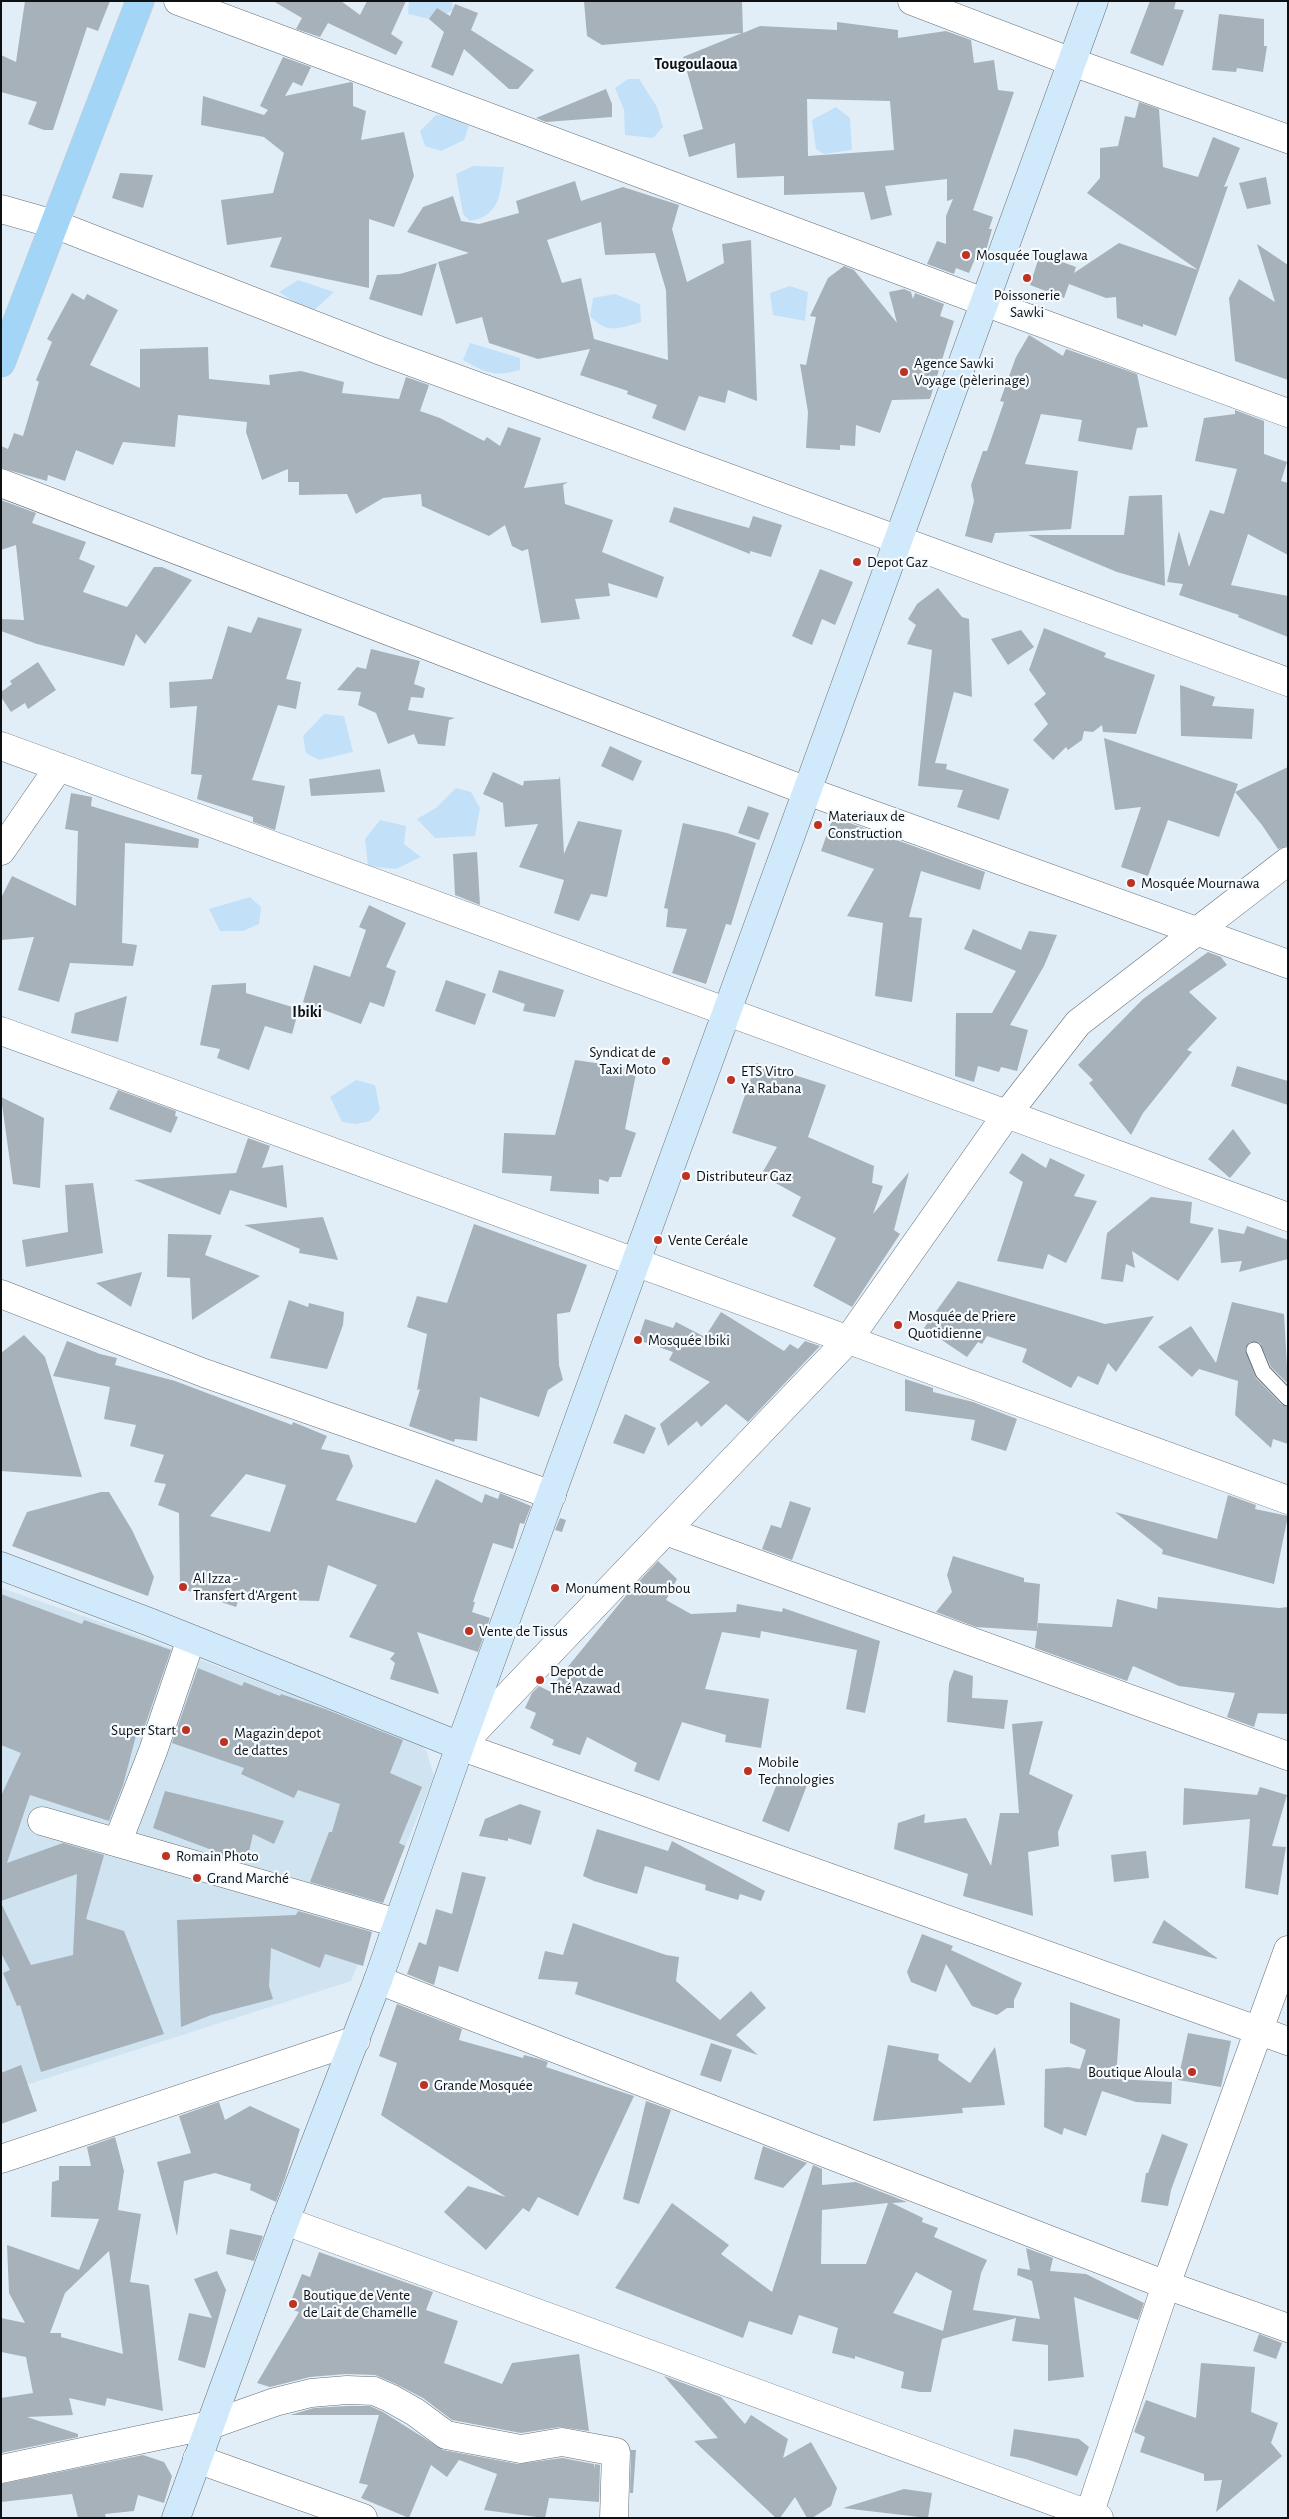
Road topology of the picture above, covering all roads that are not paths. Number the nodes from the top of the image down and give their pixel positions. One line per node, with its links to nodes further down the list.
1 (140, 1): 8 (main road)
2 (178, 1): 9 (street)
3 (912, 1): 5 (street)
4 (1094, 1): 5 (street)
5 (1072, 62): 6 (street); 9 (street)
6 (1288, 139)
7 (1, 209): 8 (street)
8 (54, 224): 10 (main road); 14 (street)
9 (984, 302): 12 (street); 14 (street)
10 (10, 314): 11 (main road)
11 (1, 363)
12 (1288, 413)
13 (1, 483): 18 (street)
14 (898, 540): 15 (street); 18 (street)
15 (1288, 682)
16 (1, 746): 17 (street)
17 (59, 767): 19 (street); 23 (street)
18 (807, 791): 21 (street); 23 (street)
19 (1, 851)
20 (1288, 860): 21 (street)
21 (1195, 931): 22 (street); 25 (street)
22 (1288, 964)
23 (727, 1011): 25 (street); 27 (street)
24 (1, 1031): 27 (street)
25 (1007, 1114): 26 (street); 29 (street)
26 (1288, 1217)
27 (636, 1262): 29 (street); 32 (street)
28 (1, 1294): 32 (street)
29 (848, 1340): 33 (street); 34 (street)
30 (1254, 1350): 31 (lane)
31 (1288, 1398)
32 (552, 1495): 37 (street)
33 (1288, 1500)
34 (666, 1531): 37 (street); 38 (street)
35 (1, 1566): 36 (street)
36 (191, 1639): 37 (street); 40 (street)
37 (460, 1746): 41 (street); 44 (street)
38 (1288, 1756)
39 (42, 1821): 40 (street)
40 (118, 1842): 41 (street)
41 (397, 1923): 43 (street)
42 (1288, 1950): 44 (street)
43 (378, 1980): 45 (street); 49 (street)
44 (1258, 2030): 46 (street); 49 (street)
45 (356, 2040): 47 (street); 48 (street)
46 (1288, 2041)
47 (1, 2159)
48 (285, 2220): 51 (street); 54 (street)
49 (1166, 2284): 50 (street); 54 (street)
50 (1288, 2328)
51 (210, 2425): 52 (street); 53 (street); 57 (street)
52 (197, 2459): 55 (street); 56 (street)
53 (1, 2469)
54 (1092, 2517)
55 (176, 2518)
56 (362, 2518)
57 (614, 2518)

